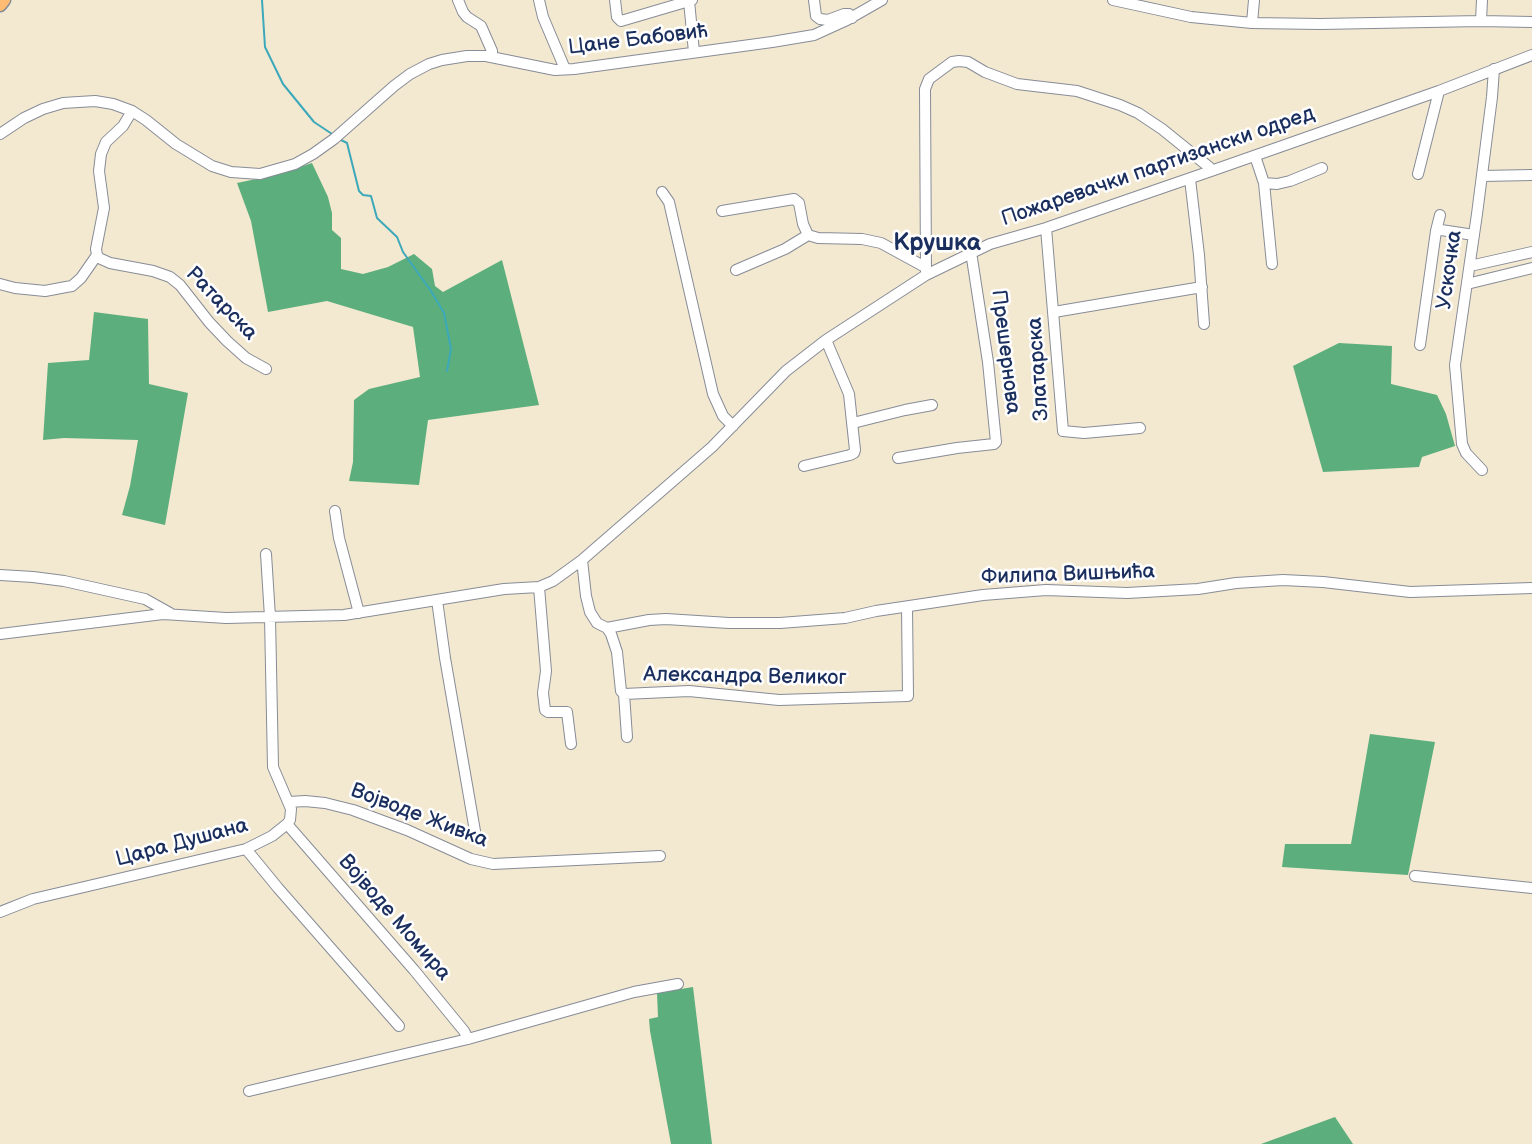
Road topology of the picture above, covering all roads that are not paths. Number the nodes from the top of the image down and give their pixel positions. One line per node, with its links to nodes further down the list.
1 (4, 0): 11 (main road)
2 (458, 0): 18 (street)
3 (539, 0): 19 (street)
4 (615, 0): 5 (street)
5 (691, 0): 16 (street)
6 (814, 0): 12 (street)
7 (882, 0): 12 (street, Цане Бабовић)
8 (1113, 0): 15 (street)
9 (1254, 0): 15 (street)
10 (1482, 0): 13 (street)
11 (0, 5)
12 (852, 18): 16 (street, Цане Бабовић)
13 (1481, 21): 14 (street); 15 (street)
14 (1532, 22)
15 (1252, 23)
16 (694, 52): 19 (street, Цане Бабовић)
17 (1532, 55): 20 (street, Пожаревачки партизански одред)
18 (492, 57): 19 (street, Цане Бабовић); 22 (street, Цане Бабовић)
19 (565, 69)
20 (1494, 69): 21 (street, Пожаревачки партизански одред); 29 (street, Ускочка)
21 (1439, 91): 24 (street, Пожаревачки партизански одред); 27 (street)
22 (132, 111): 23 (street, Цане Бабовић); 41 (street)
23 (0, 134)
24 (1255, 156): 26 (street, Пожаревачки партизански одред); 31 (street)
25 (1321, 168): 31 (street)
26 (1211, 172): 30 (street, Пожаревачки партизански одред); 46 (street)
27 (1418, 174)
28 (1532, 175): 29 (street)
29 (1482, 176): 38 (street, Ускочка)
30 (1190, 179): 35 (street, Пожаревачки партизански одред); 49 (street)
31 (1264, 183): 42 (street)
32 (662, 192): 57 (street)
33 (722, 211): 37 (street)
34 (1440, 215): 36 (street)
35 (1046, 228): 39 (street, Пожаревачки партизански одред); 50 (street, Златарска)
36 (1436, 231): 38 (street); 53 (street)
37 (808, 235): 45 (street); 46 (street)
38 (1474, 235): 43 (street, Ускочка)
39 (971, 252): 46 (street, Пожаревачки партизански одред); 59 (street, Прешернова)
40 (1532, 252): 43 (street)
41 (97, 255): 47 (street); 54 (street, Ратарска)
42 (1272, 264)
43 (1470, 266): 48 (street, Ускочка)
44 (1532, 268): 48 (street)
45 (736, 270)
46 (925, 271): 52 (street, Пожаревачки партизански одред)
47 (0, 284)
48 (1467, 284): 61 (street, Ускочка)
49 (1202, 287): 50 (street); 51 (street)
50 (1054, 312): 58 (street, Златарска)
51 (1204, 324)
52 (826, 340): 56 (street); 57 (street, Пожаревачки партизански одред)
53 (1420, 345)
54 (265, 369)
55 (932, 405): 56 (street)
56 (853, 423): 60 (street)
57 (733, 426): 64 (street, Пожаревачки партизански одред)
58 (1140, 428)
59 (898, 458)
60 (804, 466)
61 (1482, 470)
62 (335, 511): 70 (street)
63 (266, 554): 72 (street)
64 (582, 560): 66 (street, Пожаревачки партизански одред); 73 (street, Александра Великог)
65 (0, 575): 71 (street)
66 (539, 587): 68 (street, Пожаревачки партизански одред); 77 (street)
67 (1532, 588): 69 (street, Филипа Вишњића)
68 (437, 600): 70 (street, Пожаревачки партизански одред); 80 (street)
69 (907, 607): 73 (street, Филипа Вишњића); 75 (street, Александра Великог)
70 (359, 613): 72 (street, Пожаревачки партизански одред)
71 (173, 615): 72 (street, Пожаревачки партизански одред); 74 (street, Пожаревачки партизански одред)
72 (270, 617): 78 (street)
73 (607, 628): 75 (street, Александра Великог)
74 (0, 634)
75 (624, 694): 76 (street, Александра Великог)
76 (627, 737)
77 (571, 744)
78 (289, 802): 79 (street); 82 (street, Војводе Живка)
79 (287, 824): 81 (street, Цара Душана); 88 (street, Војводе Момира)
80 (475, 831)
81 (246, 849): 85 (street, Цара Душана); 87 (street)
82 (660, 856)
83 (1415, 876): 84 (street)
84 (1532, 888)
85 (0, 912)
86 (678, 984): 88 (street)
87 (399, 1026)
88 (468, 1039): 89 (street)
89 (249, 1091)

